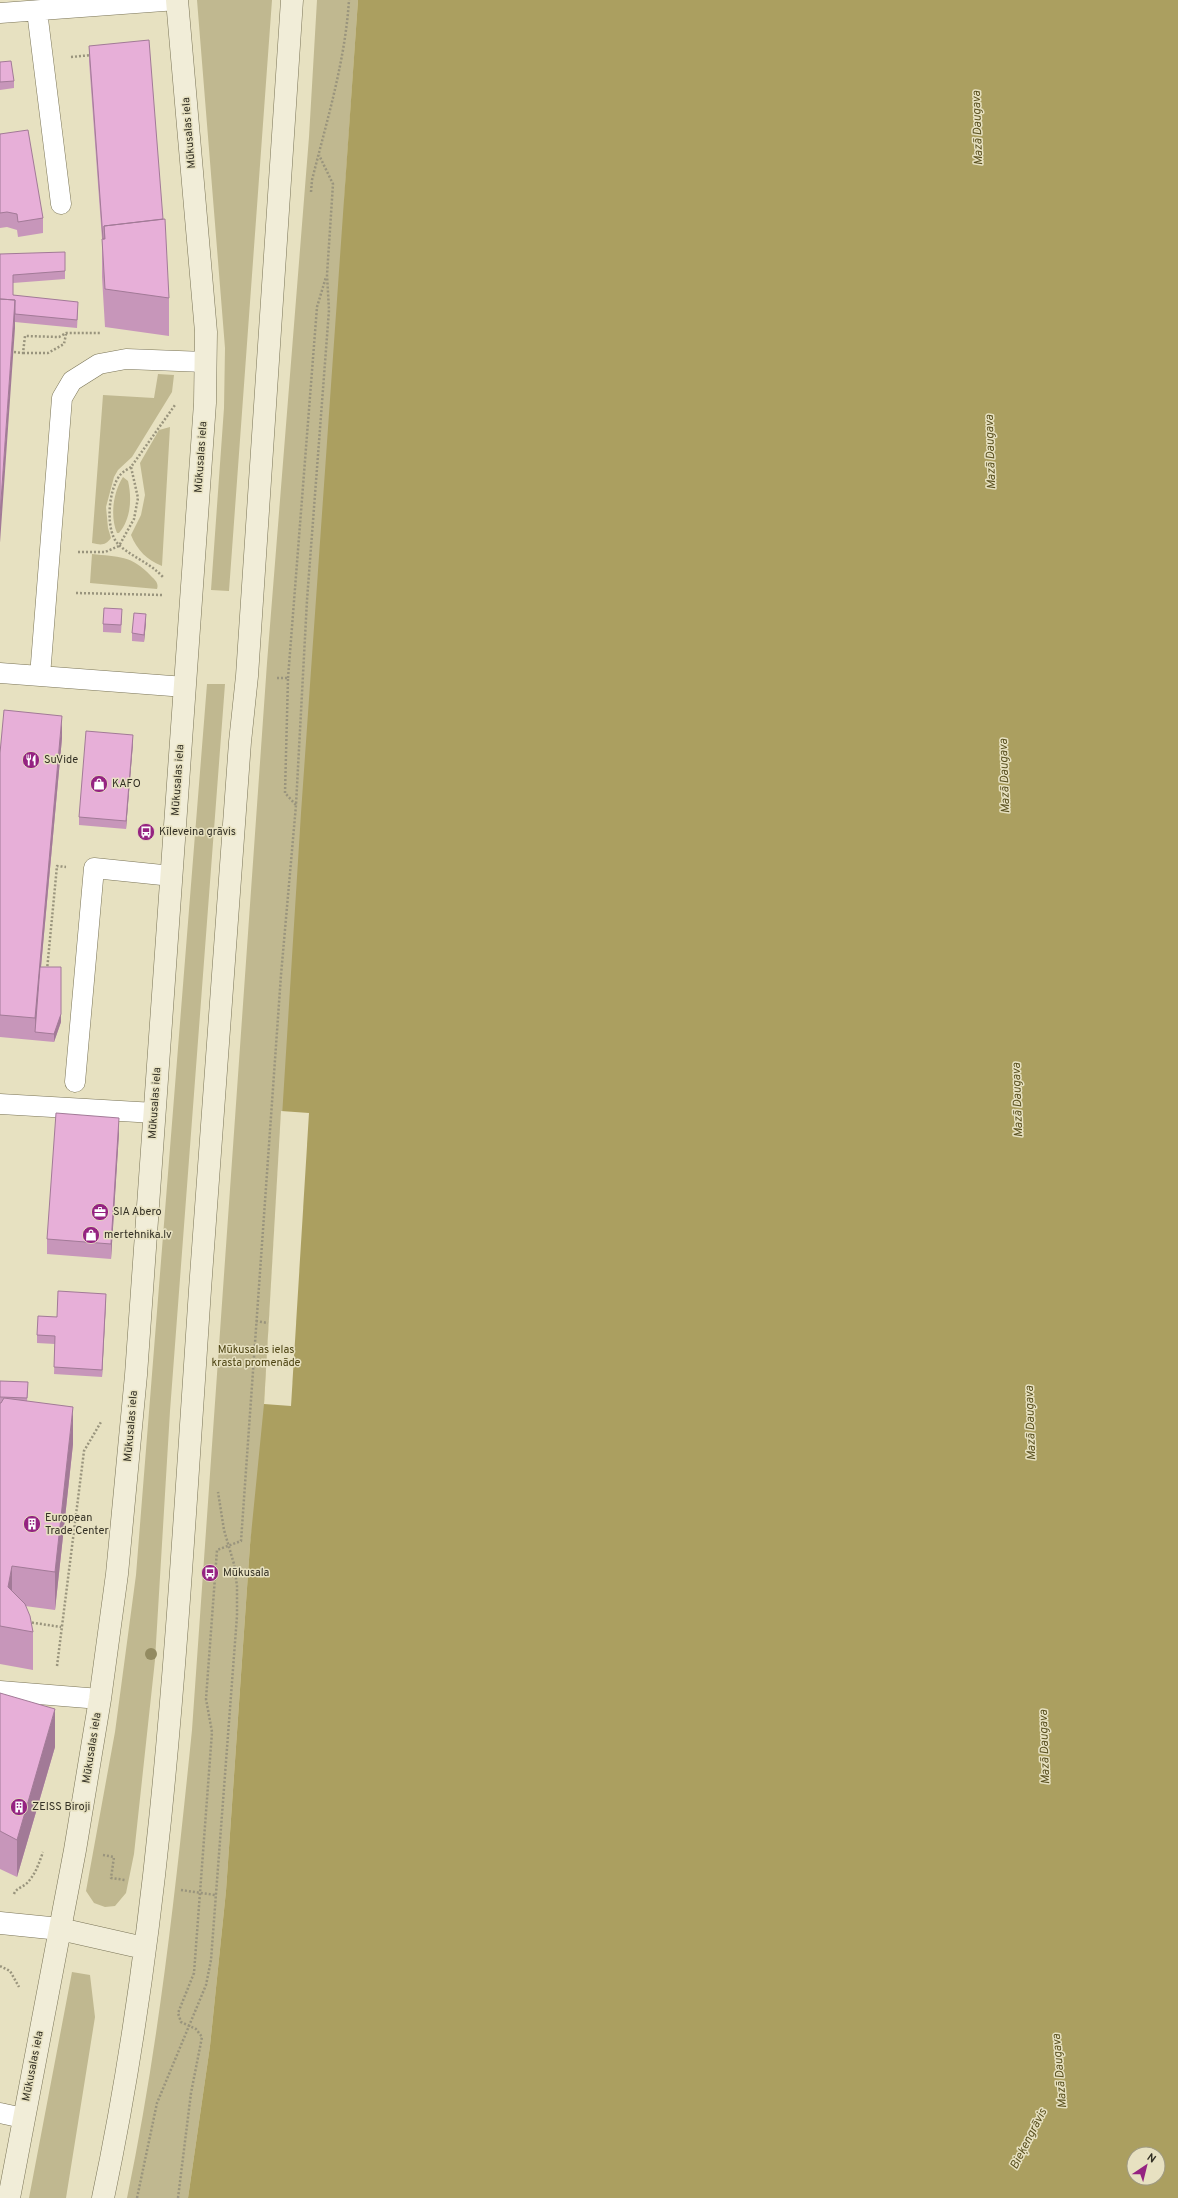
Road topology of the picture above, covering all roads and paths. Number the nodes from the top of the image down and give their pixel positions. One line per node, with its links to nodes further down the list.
1 (177, 0): 4 (lane); 14 (main road, Mūkusalas iela)
2 (292, 0): 45 (main road)
3 (349, 0): 8 (path)
4 (37, 12): 5 (lane); 7 (lane)
5 (0, 13)
6 (95, 55): 7 (path)
7 (42, 60): 10 (lane)
8 (318, 155): 9 (path); 11 (path)
9 (311, 196)
10 (61, 204)
11 (327, 275): 24 (path); 27 (path)
12 (66, 333): 13 (path)
13 (23, 353)
14 (205, 362): 18 (lane); 26 (main road, Mūkusalas iela)
15 (178, 401): 16 (path)
16 (131, 467): 17 (path); 17 (path)
17 (119, 546): 18 (path); 19 (path)
18 (50, 555): 22 (lane)
19 (166, 580)
20 (276, 671): 23 (path)
21 (0, 673): 22 (lane)
22 (40, 676): 26 (lane)
23 (275, 678): 24 (path); 25 (path)
24 (288, 678): 27 (path)
25 (275, 686)
26 (185, 687): 29 (main road, Mūkusalas iela)
27 (296, 805): 34 (path)
28 (94, 868): 29 (lane); 30 (path); 31 (lane)
29 (172, 876): 33 (main road, Mūkusalas iela)
30 (46, 974)
31 (75, 1082)
32 (0, 1104): 33 (lane)
33 (154, 1113): 43 (main road, Mūkusalas iela)
34 (256, 1321): 35 (path); 38 (path)
35 (268, 1323)
36 (103, 1419): 40 (path)
37 (217, 1486): 38 (path)
38 (229, 1546): 46 (path); 47 (path)
39 (25, 1621): 40 (path)
40 (61, 1627): 42 (path)
41 (0, 1691): 42 (lane)
42 (64, 1695): 43 (lane)
43 (100, 1699): 44 (main road, Mūkusalas iela)
44 (75, 1850): 45 (path); 48 (path); 49 (main road, Mūkusalas iela)
45 (152, 1885): 46 (path); 50 (main road)
46 (200, 1893): 47 (path); 51 (path)
47 (215, 1895): 51 (path)
48 (1, 1923): 49 (street)
49 (60, 1929): 50 (main road); 53 (main road, Mūkusalas iela)
50 (144, 1948): 55 (main road)
51 (189, 2025): 56 (path); 57 (path)
52 (0, 2113): 53 (lane)
53 (23, 2118): 54 (main road, Mūkusalas iela)
54 (9, 2198)
55 (103, 2198)
56 (137, 2198)
57 (178, 2198)

